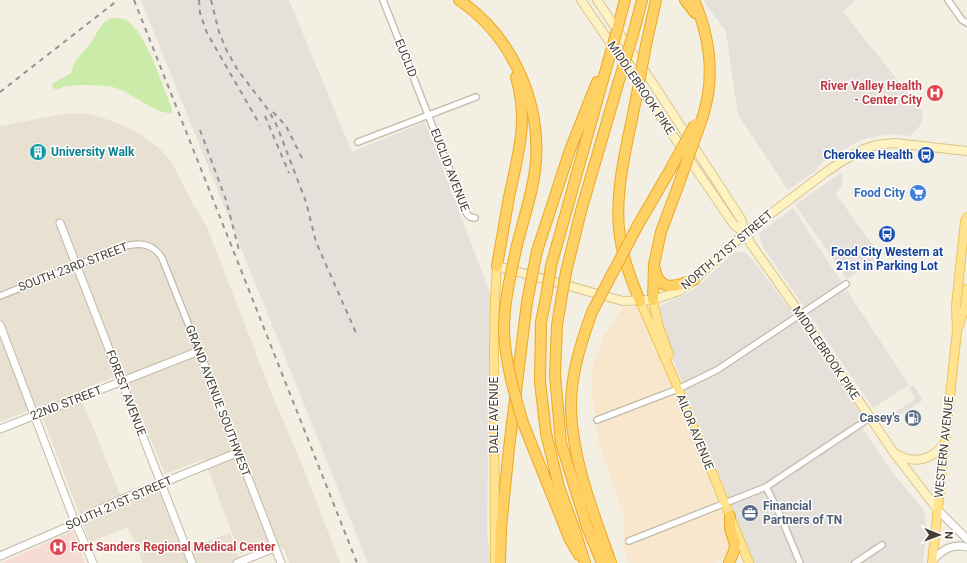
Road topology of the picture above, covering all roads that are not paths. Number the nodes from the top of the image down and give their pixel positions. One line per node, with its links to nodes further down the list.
1 (383, 0): 17 (street, EUCLID)
2 (459, 0): 13 (highway)
3 (581, 0): 23 (main road, MIDDLEBROOK PIKE)
4 (597, 0): 23 (main road, MIDDLEBROOK PIKE)
5 (625, 0): 14 (highway, bridge)
6 (642, 0): 67 (highway, bridge)
7 (656, 0): 33 (highway, bridge)
8 (686, 0): 11 (highway)
9 (694, 0): 11 (highway)
10 (948, 0): 12 (street)
11 (701, 21): 16 (highway)
12 (967, 23)
13 (505, 47): 27 (highway); 66 (highway, bridge)
14 (607, 61): 65 (highway, bridge); 66 (highway, bridge)
15 (476, 97): 17 (street)
16 (702, 114): 25 (highway, bridge); 68 (highway, bridge)
17 (429, 116): 18 (street); 21 (street, EUCLID AVENUE)
18 (358, 142)
19 (967, 151): 23 (main road, NORTH 21ST STREET)
20 (967, 217): 36 (main road, WESTERN AVENUE)
21 (475, 218)
22 (60, 223): 26 (street, FOREST AVENUE)
23 (745, 233): 28 (main road, NORTH 21ST STREET); 34 (main road, MIDDLEBROOK PIKE)
24 (147, 245): 26 (street, SOUTH 23RD STREET); 37 (street, GRAND AVENUE SOUTHWEST)
25 (654, 264): 28 (highway); 32 (highway)
26 (76, 266): 31 (street, SOUTH 23RD STREET); 38 (street, FOREST AVENUE)
27 (497, 266): 33 (main road, NORTH 21ST STREET); 64 (main road, DALE AVENUE)
28 (694, 280): 32 (main road, NORTH 21ST STREET)
29 (846, 284): 34 (street)
30 (967, 289): 36 (main road, WESTERN AVENUE)
31 (0, 296)
32 (653, 300): 33 (main road, NORTH 21ST STREET); 39 (main road)
33 (640, 301): 39 (main road, AILOR AVENUE)
34 (801, 315): 39 (street); 41 (main road, MIDDLEBROOK PIKE)
35 (0, 325): 40 (street)
36 (957, 331): 44 (main road, WESTERN AVENUE)
37 (198, 351): 38 (street, 22ND STREET); 45 (street, GRAND AVENUE SOUTHWEST)
38 (121, 381): 40 (street, 22ND STREET); 47 (street, FOREST AVENUE)
39 (676, 385): 42 (street); 49 (main road, AILOR AVENUE)
40 (34, 415): 43 (street, 22ND STREET); 52 (street)
41 (870, 418): 46 (main road, MIDDLEBROOK PIKE); 48 (street)
42 (597, 420)
43 (0, 429)
44 (945, 442): 46 (main road); 50 (main road, WESTERN AVENUE)
45 (239, 452): 47 (street, SOUTH 21ST STREET); 57 (street, GRAND AVENUE SOUTHWEST)
46 (894, 453): 50 (main road, MIDDLEBROOK PIKE)
47 (162, 483): 52 (street, SOUTH 21ST STREET); 61 (street, FOREST AVENUE)
48 (766, 487): 49 (street); 71 (street)
49 (725, 503): 51 (main road, AILOR AVENUE); 54 (street)
50 (938, 510): 53 (street); 59 (main road, WESTERN AVENUE)
51 (730, 516): 69 (highway); 70 (main road, AILOR AVENUE)
52 (76, 521): 58 (street, SOUTH 21ST STREET); 60 (street)
53 (967, 539)
54 (629, 541)
55 (882, 545): 72 (street)
56 (967, 547): 59 (street)
57 (274, 548): 62 (street); 63 (street, GRAND AVENUE SOUTHWEST)
58 (0, 556)
59 (932, 562)
60 (93, 563)
61 (192, 563)
62 (237, 563)
63 (281, 563)
64 (495, 563)
65 (500, 563)
66 (584, 563)
67 (602, 563)
68 (611, 563)
69 (729, 563)
70 (749, 563)
71 (800, 563)
72 (855, 563)

